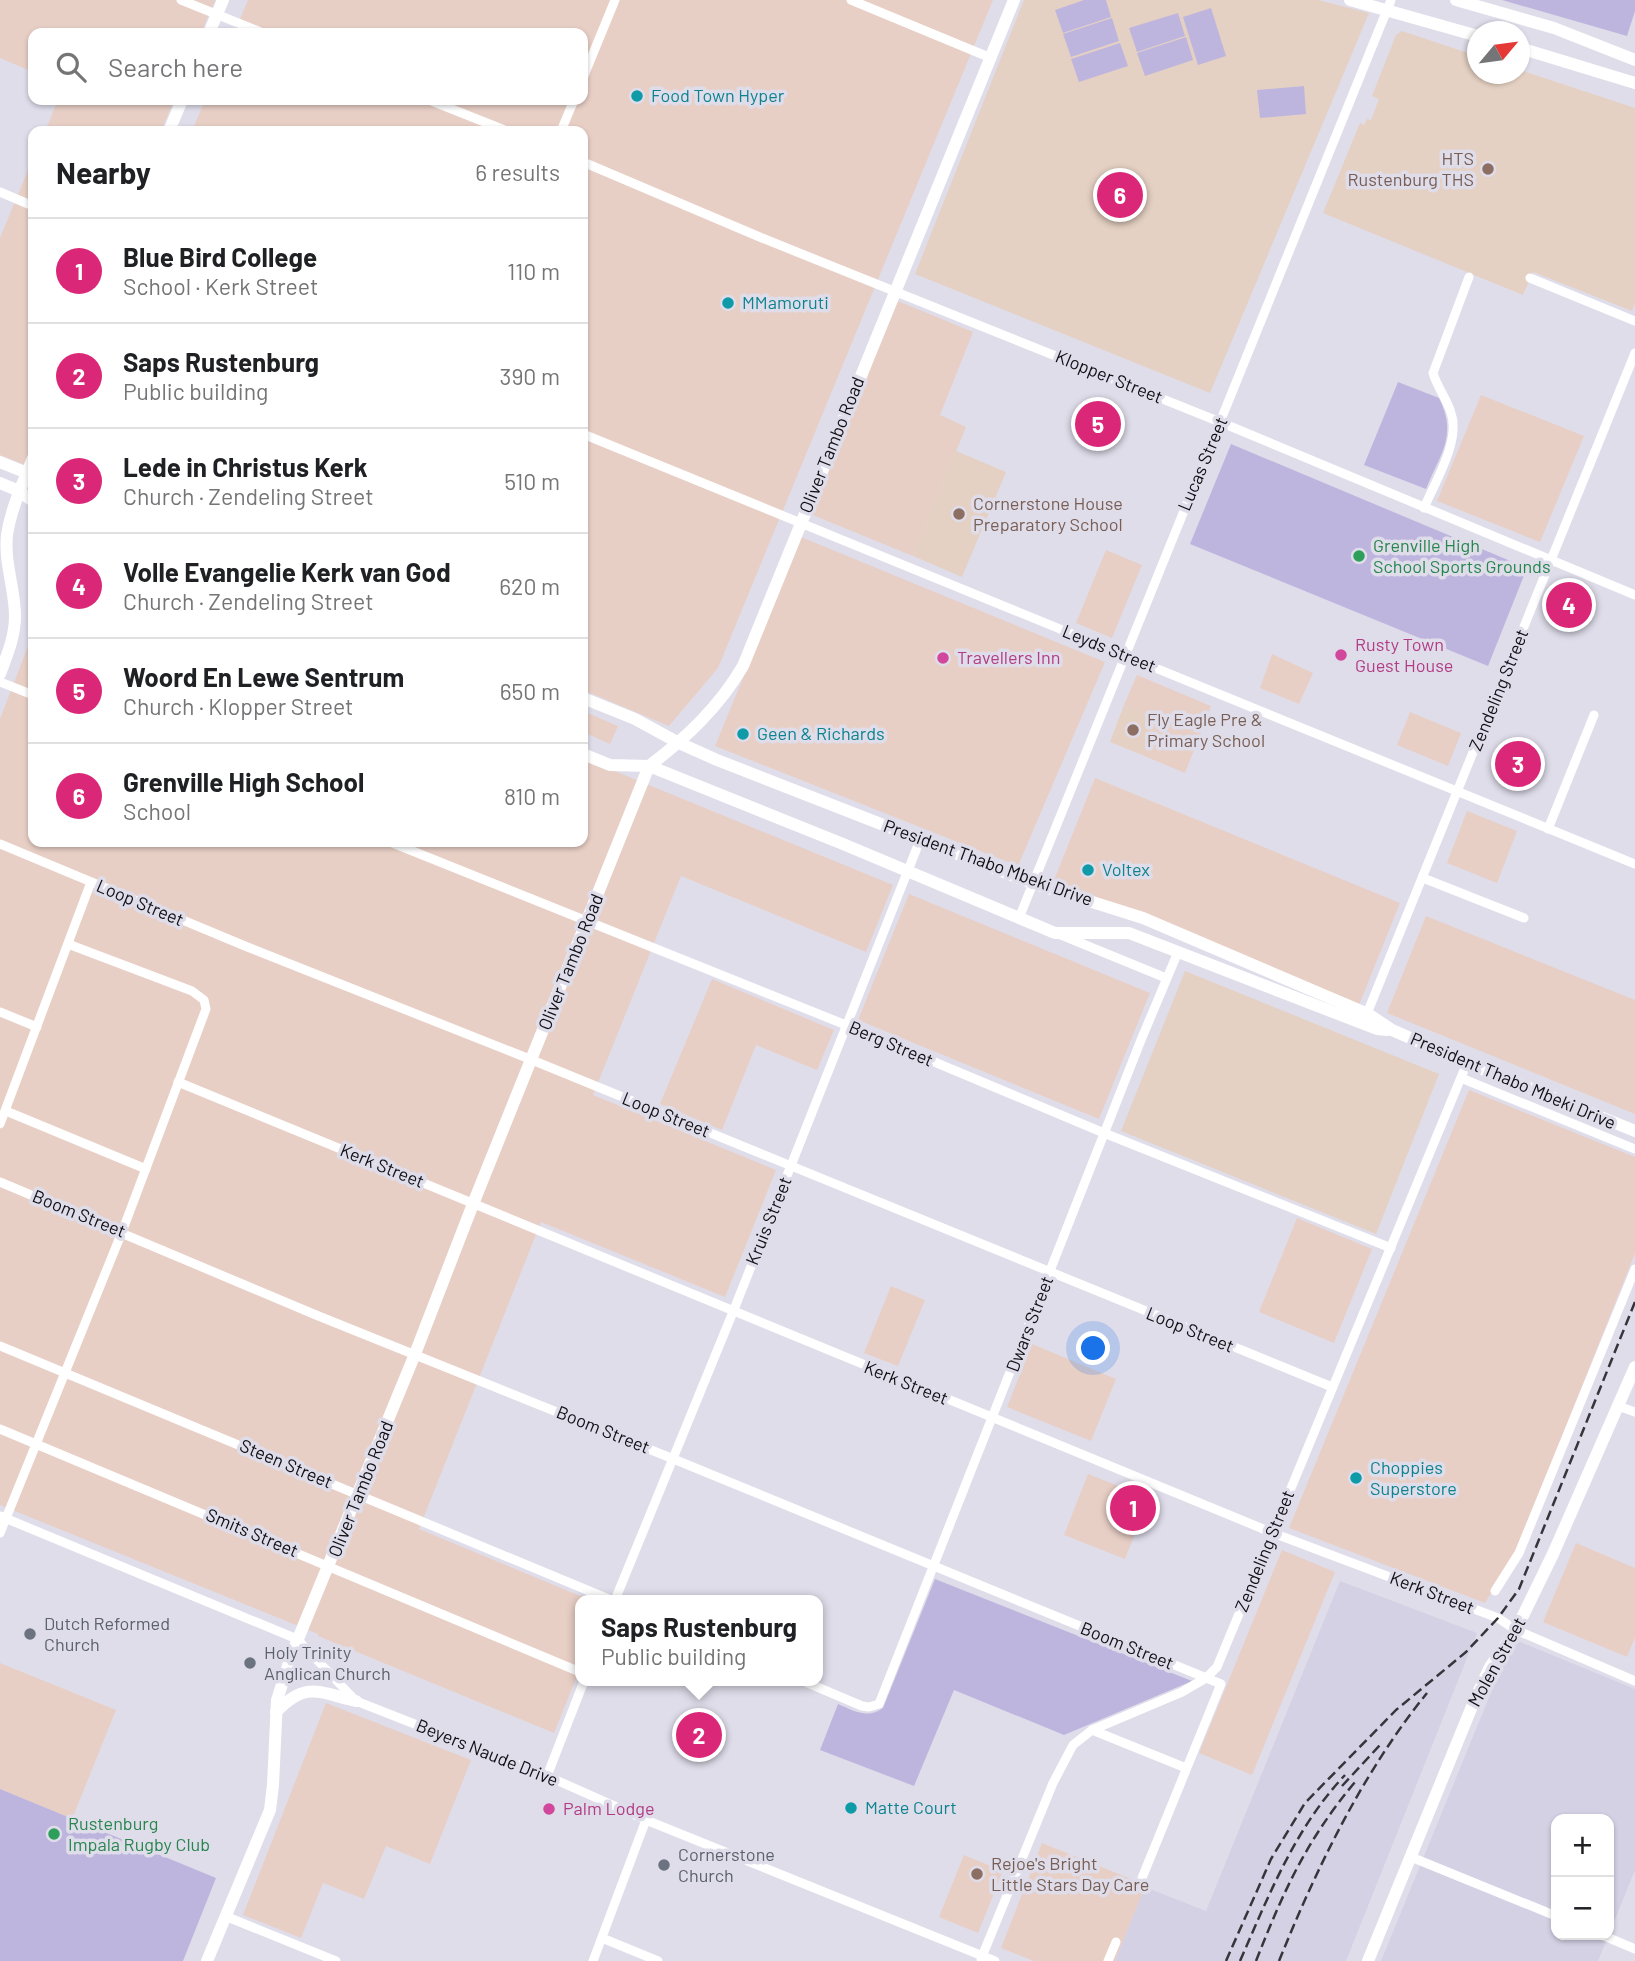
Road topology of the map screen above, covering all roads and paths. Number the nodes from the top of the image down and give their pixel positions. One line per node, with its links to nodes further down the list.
1 (181, 0): 9 (street)
2 (223, 0): 9 (main road)
3 (615, 0): 16 (street)
4 (851, 0): 14 (street)
5 (1014, 0): 14 (main road, Oliver Tambo Road)
6 (1350, 0): 8 (main road)
7 (1457, 0): 15 (main road)
8 (1389, 5): 12 (main road); 32 (street, Lucas Street)
9 (217, 15): 10 (main road); 11 (street)
10 (211, 28)
11 (250, 28)
12 (1467, 32)
13 (1530, 51): 17 (main road)
14 (991, 58): 29 (main road, Oliver Tambo Road)
15 (1635, 60)
16 (588, 66)
17 (1635, 83)
18 (180, 105): 21 (main road)
19 (442, 105): 22 (street)
20 (572, 105): 23 (street)
21 (171, 126)
22 (494, 126)
23 (563, 126)
24 (588, 164): 29 (street, Klopper Street)
25 (0, 192): 26 (street)
26 (28, 204)
27 (1469, 277): 40 (street)
28 (1530, 278): 30 (street)
29 (895, 290): 32 (street, Klopper Street); 41 (main road, Oliver Tambo Road)
30 (1635, 321)
31 (1635, 353): 42 (street, Zendeling Street)
32 (1220, 422): 40 (street, Klopper Street); 44 (street, Lucas Street)
33 (588, 436): 41 (street, Leyds Street)
34 (0, 462): 35 (main road)
35 (28, 473)
36 (28, 477): 38 (main road)
37 (0, 483): 38 (main road)
38 (19, 491): 39 (main road); 45 (main road)
39 (28, 497)
40 (1424, 508): 42 (street, Klopper Street)
41 (800, 524): 44 (street, Leyds Street); 50 (main road, Oliver Tambo Road)
42 (1550, 561): 43 (street, Klopper Street); 53 (street, Zendeling Street)
43 (1635, 594)
44 (1125, 654): 53 (street, Leyds Street); 62 (street, Lucas Street)
45 (0, 674)
46 (0, 682): 47 (street)
47 (28, 693)
48 (588, 700): 50 (main road, President Thabo Mbeki Drive)
49 (1594, 715): 54 (street)
50 (681, 744): 52 (main road, Oliver Tambo Road); 55 (main road, President Thabo Mbeki Drive)
51 (588, 756): 52 (main road, President Thabo Mbeki Drive)
52 (649, 766): 59 (main road, President Thabo Mbeki Drive); 65 (main road, Oliver Tambo Road)
53 (1457, 792): 54 (street, Leyds Street); 60 (street, Zendeling Street)
54 (1548, 829): 58 (street, Leyds Street)
55 (920, 840): 59 (street, Kruis Street); 62 (main road, President Thabo Mbeki Drive)
56 (0, 844): 61 (street, Loop Street)
57 (402, 847): 65 (street, Berg Street)
58 (1635, 864)
59 (907, 871): 63 (main road, President Thabo Mbeki Drive); 73 (street, Kruis Street)
60 (1423, 878): 64 (street); 71 (street, Zendeling Street)
61 (92, 882): 67 (street); 76 (street, Loop Street)
62 (1032, 883): 63 (street, Lucas Street); 71 (main road, President Thabo Mbeki Drive)
63 (1019, 918): 66 (main road, President Thabo Mbeki Drive)
64 (1524, 918)
65 (587, 922): 73 (street, Berg Street); 76 (main road, Oliver Tambo Road)
66 (1055, 933): 68 (main road, President Thabo Mbeki Drive); 69 (street)
67 (68, 944): 74 (street); 79 (street)
68 (1178, 952): 69 (street, Dwars Street); 72 (main road, President Thabo Mbeki Drive)
69 (1166, 978): 83 (street, Dwars Street)
70 (0, 1012): 74 (street)
71 (1368, 1014): 72 (street); 75 (main road, President Thabo Mbeki Drive)
72 (1355, 1020): 75 (main road, President Thabo Mbeki Drive)
73 (846, 1025): 83 (street, Berg Street); 85 (street, Kruis Street)
74 (37, 1027): 80 (street)
75 (1392, 1030): 77 (main road, President Thabo Mbeki Drive)
76 (532, 1060): 85 (street, Loop Street); 88 (main road, Oliver Tambo Road)
77 (1467, 1063): 78 (street, Zendeling Street); 82 (main road, President Thabo Mbeki Drive)
78 (1461, 1078): 84 (street); 90 (street, Zendeling Street)
79 (177, 1082): 86 (street); 88 (street, Kerk Street)
80 (6, 1111): 81 (street); 86 (street)
81 (0, 1124)
82 (1635, 1131)
83 (1104, 1133): 90 (street, Berg Street); 92 (street, Dwars Street)
84 (1635, 1149)
85 (791, 1166): 92 (street, Loop Street); 93 (street, Kruis Street)
86 (146, 1169): 89 (street)
87 (0, 1182): 89 (street, Boom Street)
88 (473, 1203): 93 (street, Kerk Street); 95 (main road, Oliver Tambo Road)
89 (122, 1232): 95 (street, Boom Street); 97 (street)
90 (1391, 1248): 98 (street, Zendeling Street)
91 (1635, 1269): 111 (street)
92 (1049, 1273): 98 (street, Loop Street); 101 (street, Dwars Street)
93 (733, 1312): 101 (street, Kerk Street); 104 (street, Kruis Street)
94 (0, 1346): 97 (street, Steen Street)
95 (415, 1354): 104 (street, Boom Street); 105 (main road, Oliver Tambo Road)
96 (1635, 1367): 99 (main road, Molen Street)
97 (65, 1373): 103 (street); 105 (street, Steen Street)
98 (1332, 1387): 108 (street, Zendeling Street)
99 (1618, 1406): 100 (street); 114 (main road, Molen Street)
100 (1635, 1412)
101 (992, 1419): 108 (street, Kerk Street); 110 (street, Dwars Street)
102 (0, 1429): 103 (street, Smits Street)
103 (35, 1443): 106 (street); 109 (street, Smits Street)
104 (671, 1458): 110 (street, Boom Street); 113 (street, Kruis Street)
105 (358, 1495): 109 (main road, Oliver Tambo Road); 112 (street, Steen Street)
106 (3, 1517): 107 (street); 115 (street, Beyers Naude Drive)
107 (0, 1533)
108 (1273, 1533): 114 (street, Kerk Street); 117 (street, Zendeling Street)
109 (330, 1566): 115 (main road, Oliver Tambo Road); 116 (street, Smits Street)
110 (933, 1567): 117 (street, Boom Street); 120 (street, Dwars Street)
111 (1495, 1591)
112 (601, 1595)
113 (615, 1595)
114 (1516, 1630): 118 (street, Kerk Street); 127 (main road, Molen Street)
115 (297, 1639): 121 (street, Beyers Naude Drive); 122 (main road, Oliver Tambo Road)
116 (575, 1670)
117 (1206, 1678): 123 (street, Zendeling Street); 124 (street)
118 (1635, 1681)
119 (582, 1686): 125 (street)
120 (815, 1686)
121 (356, 1701): 122 (main road); 125 (street, Beyers Naude Drive)
122 (276, 1712): 130 (main road, Oliver Tambo Road)
123 (1092, 1730): 124 (street); 135 (street, Zendeling Street)
124 (1186, 1768): 128 (street)
125 (547, 1776): 126 (street, Beyers Naude Drive)
126 (646, 1820): 131 (street); 135 (street, Beyers Naude Drive)
127 (1411, 1857): 129 (street); 142 (main road, Molen Street)
128 (1142, 1878)
129 (1551, 1914)
130 (225, 1916): 136 (main road, Oliver Tambo Road); 137 (street)
131 (602, 1938): 138 (street); 139 (street)
132 (1614, 1940): 134 (street)
133 (1116, 1942): 141 (street)
134 (1635, 1949)
135 (981, 1958): 140 (street, Beyers Naude Drive)
136 (207, 1961)
137 (336, 1961)
138 (593, 1961)
139 (658, 1961)
140 (995, 1961)
141 (1108, 1961)
142 (1368, 1961)

